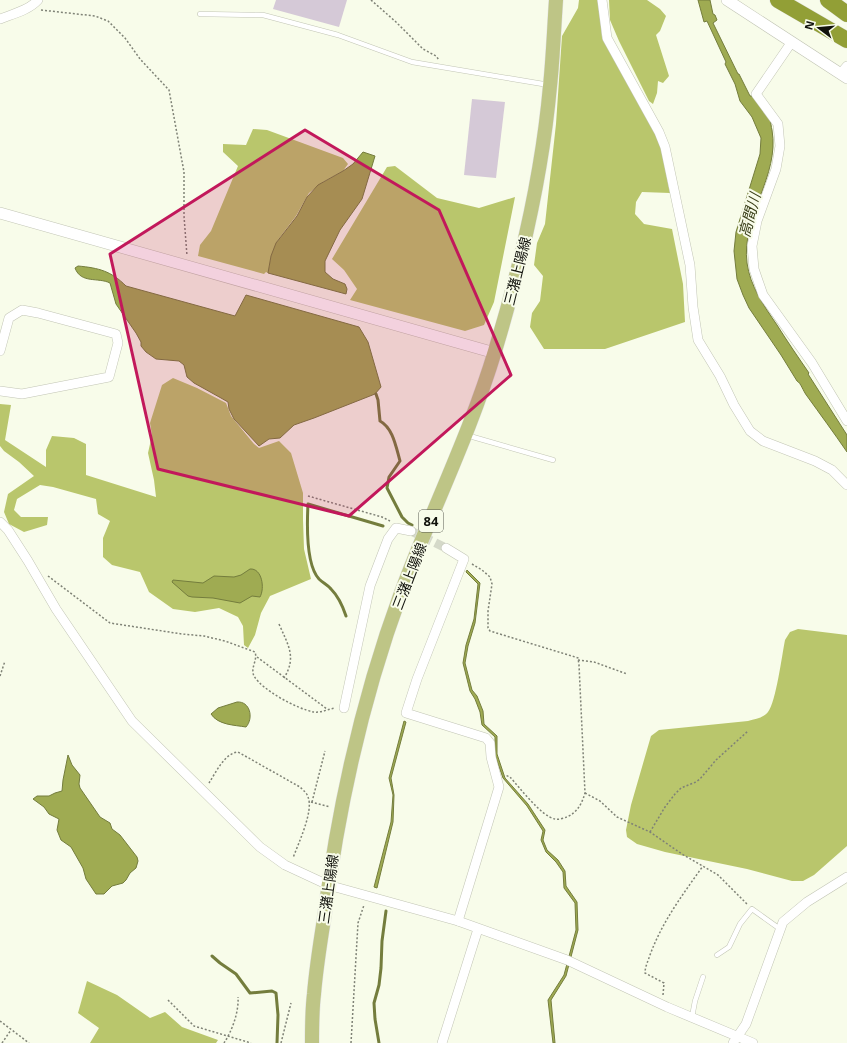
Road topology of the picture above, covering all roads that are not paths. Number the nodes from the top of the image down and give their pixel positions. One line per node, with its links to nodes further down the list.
1 (556, 0): 15 (main road, 三潴上陽線 / 84)
2 (602, 0): 23 (street)
3 (727, 0): 13 (street)
4 (778, 0): 12 (highway)
5 (799, 0): 11 (highway)
6 (828, 0): 9 (highway)
7 (34, 3): 10 (street)
8 (200, 14): 15 (lane)
9 (847, 14)
10 (0, 19)
11 (847, 34)
12 (847, 40)
13 (791, 43): 14 (street); 20 (street)
14 (845, 72)
15 (550, 85): 18 (main road, 三潴上陽線 / 84)
16 (0, 213): 18 (street)
17 (0, 351): 19 (street)
18 (495, 353): 21 (main road, 三潴上陽線 / 84)
19 (0, 391)
20 (847, 422)
21 (466, 435): 22 (lane); 29 (main road, 三潴上陽線 / 84)
22 (553, 460)
23 (847, 485)
24 (0, 522): 29 (street)
25 (411, 531): 27 (street)
26 (446, 548): 30 (street)
27 (344, 708)
28 (847, 876): 32 (street)
29 (328, 885): 30 (street); 37 (main road, 三潴上陽線 / 84)
30 (458, 922): 31 (street)
31 (478, 929): 35 (street); 38 (street)
32 (780, 929): 33 (lane); 36 (street)
33 (717, 955)
34 (703, 977): 35 (lane)
35 (692, 1017): 36 (street)
36 (735, 1040): 39 (street)
37 (312, 1043)
38 (442, 1043)
39 (753, 1043)

